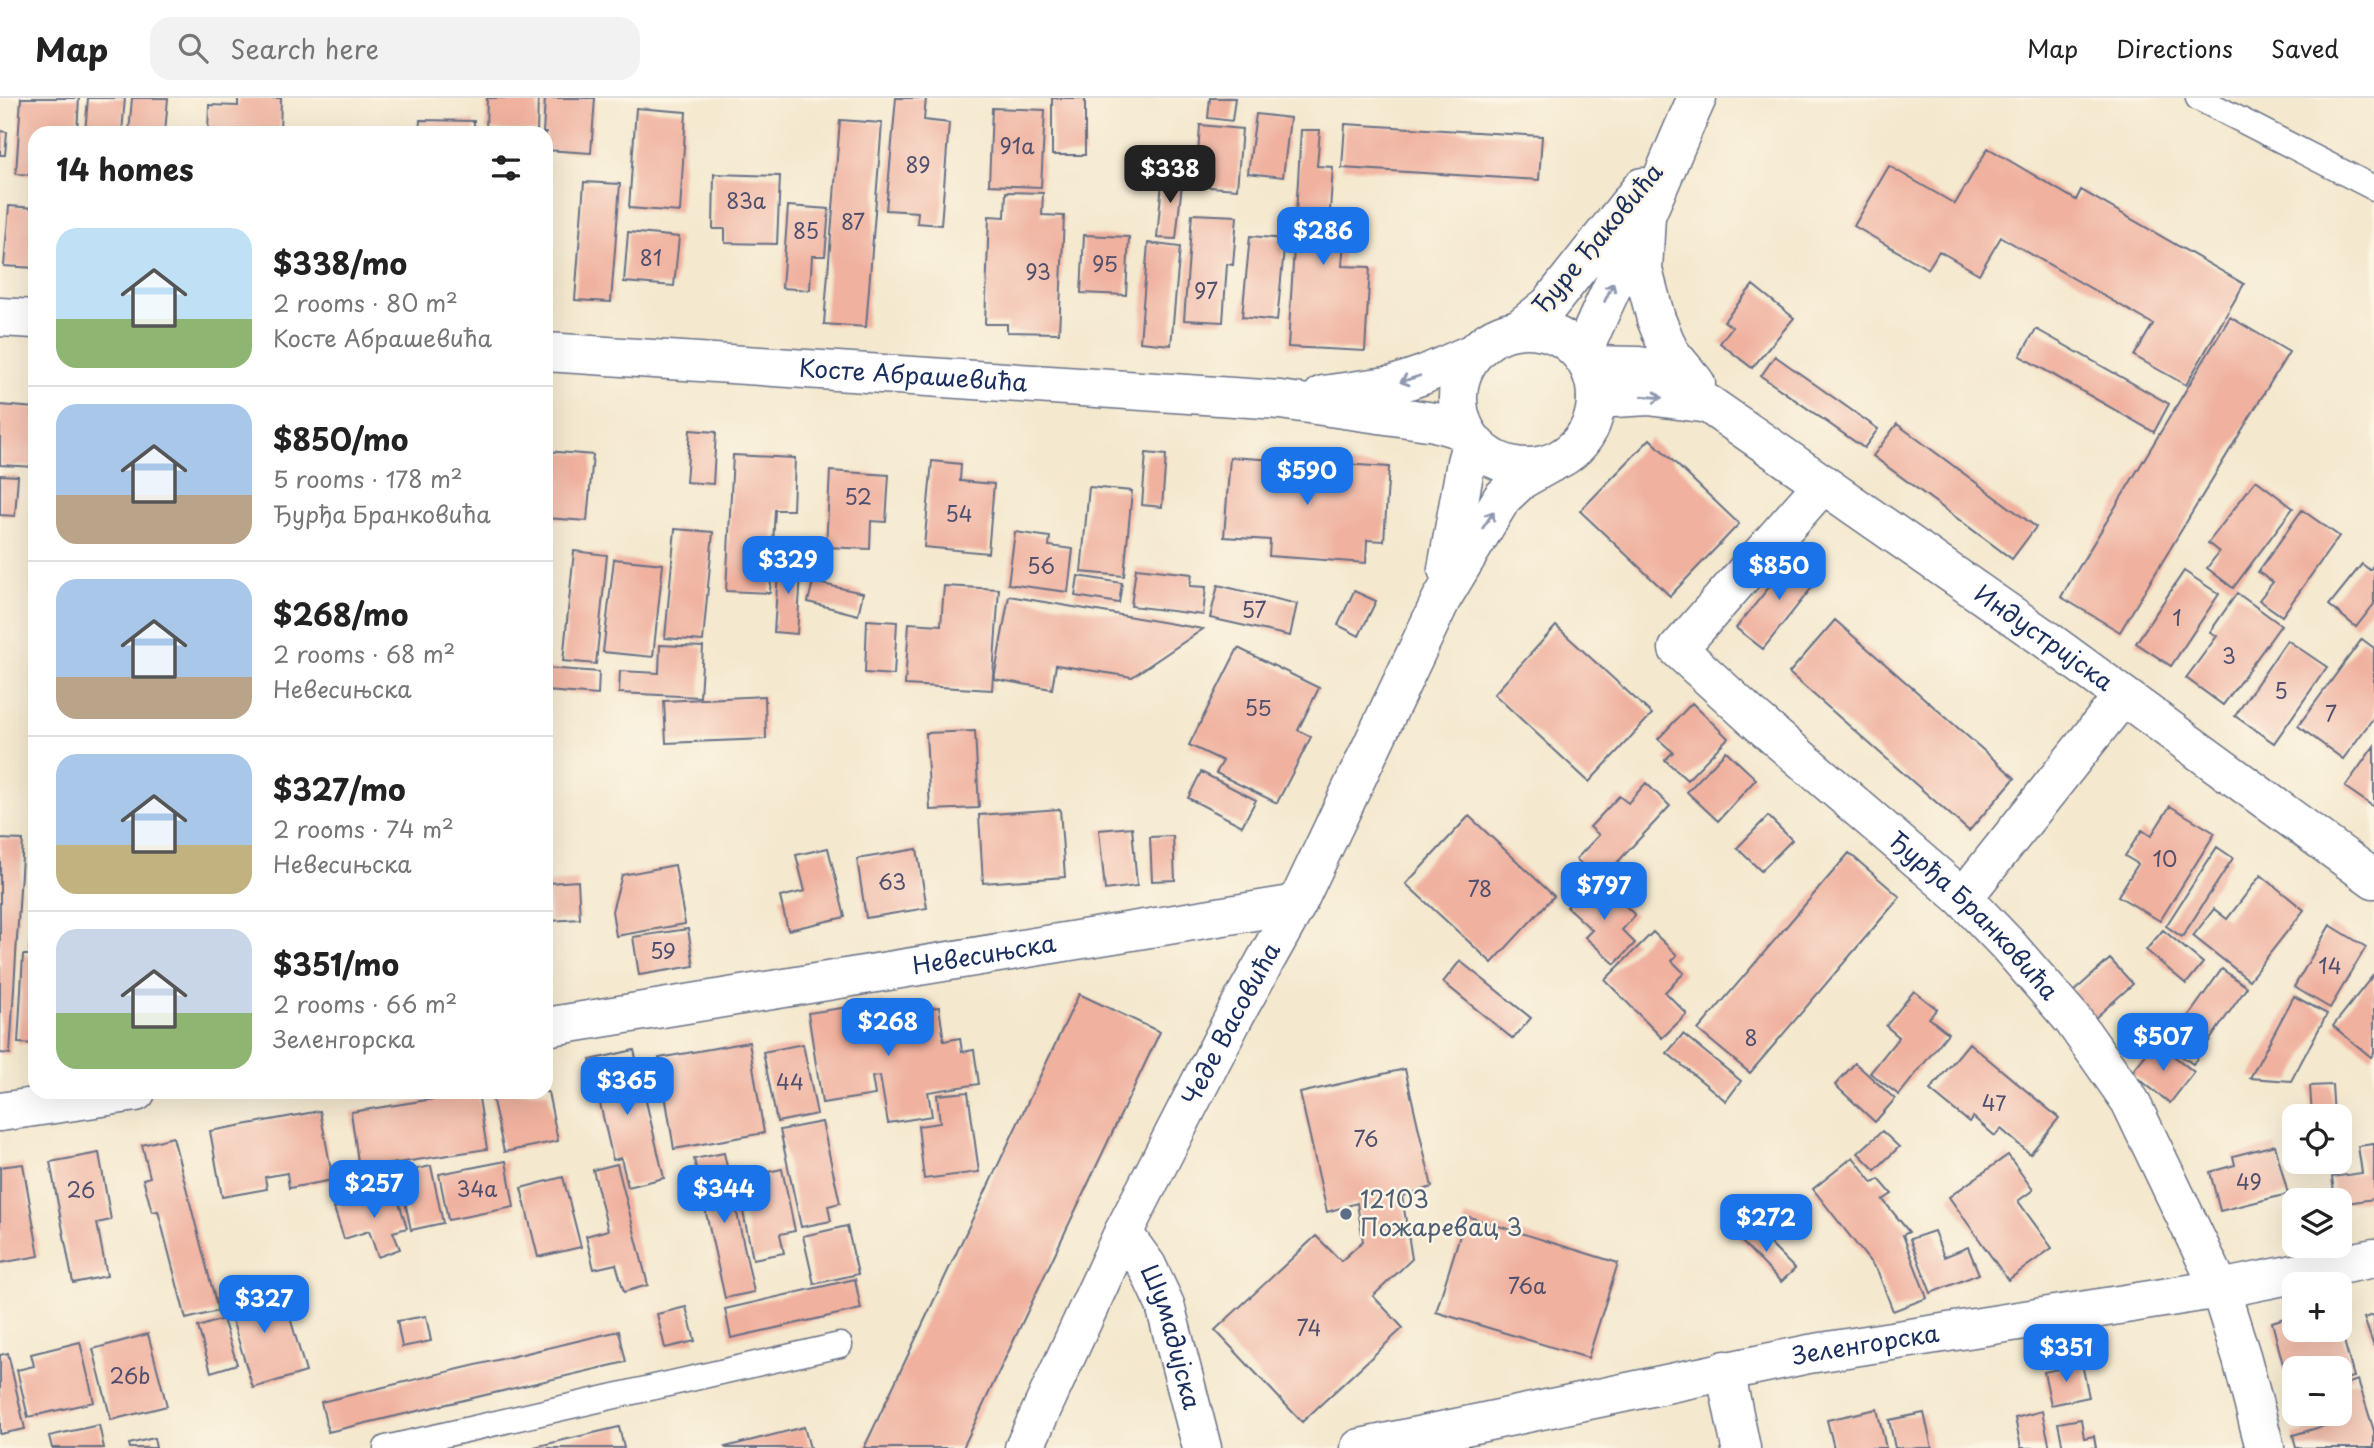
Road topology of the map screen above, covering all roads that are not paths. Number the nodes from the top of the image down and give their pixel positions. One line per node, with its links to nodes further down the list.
1 (1697, 98): 3 (street, Ђуре Ђаковића)
2 (2199, 98): 4 (lane)
3 (1674, 147): 5 (street, Ђуре Ђаковића); 8 (street, Ђуре Ђаковића)
4 (2374, 188)
5 (1646, 216): 11 (street, Ђуре Ђаковића, one-way to 5); 12 (street)
6 (0, 317): 7 (street)
7 (28, 319)
8 (1520, 328): 10 (street); 11 (street)
9 (553, 352): 13 (street, Косте Абрашевића)
10 (1473, 353): 13 (street, Косте Абрашевића, one-way to 13); 14 (street)
11 (1589, 373): 12 (street, Индустријска); 15 (street)
12 (1700, 392): 16 (street, Индустријска)
13 (1280, 400): 14 (street, Косте Абрашевића)
14 (1469, 436): 15 (street); 17 (street, Чеде Васовића)
15 (1551, 463): 17 (street, Чеде Васовића, one-way to 15)
16 (1823, 484): 18 (street, Индустријска); 20 (street, Ђурђа Бранковића)
17 (1441, 600): 21 (street, Чеде Васовића)
18 (2123, 696): 19 (street, Индустријска); 20 (street)
19 (2374, 879)
20 (1963, 898): 27 (street, Ђурђа Бранковића)
21 (1297, 904): 22 (street, Невесињска); 25 (street, Чеде Васовића)
22 (553, 1026)
23 (88, 1099): 24 (street)
24 (0, 1112)
25 (1123, 1233): 31 (street, Чеде Васовића); 32 (street, Шумадијска)
26 (2374, 1258): 27 (street, Зеленгорска)
27 (2220, 1289): 29 (street, Зеленгорска); 35 (street, Ђурђа Бранковића)
28 (840, 1345): 30 (lane)
29 (1724, 1370): 33 (street, Зеленгорска); 34 (street)
30 (386, 1448)
31 (1024, 1448)
32 (1202, 1448)
33 (1360, 1448)
34 (1741, 1448)
35 (2264, 1448)

